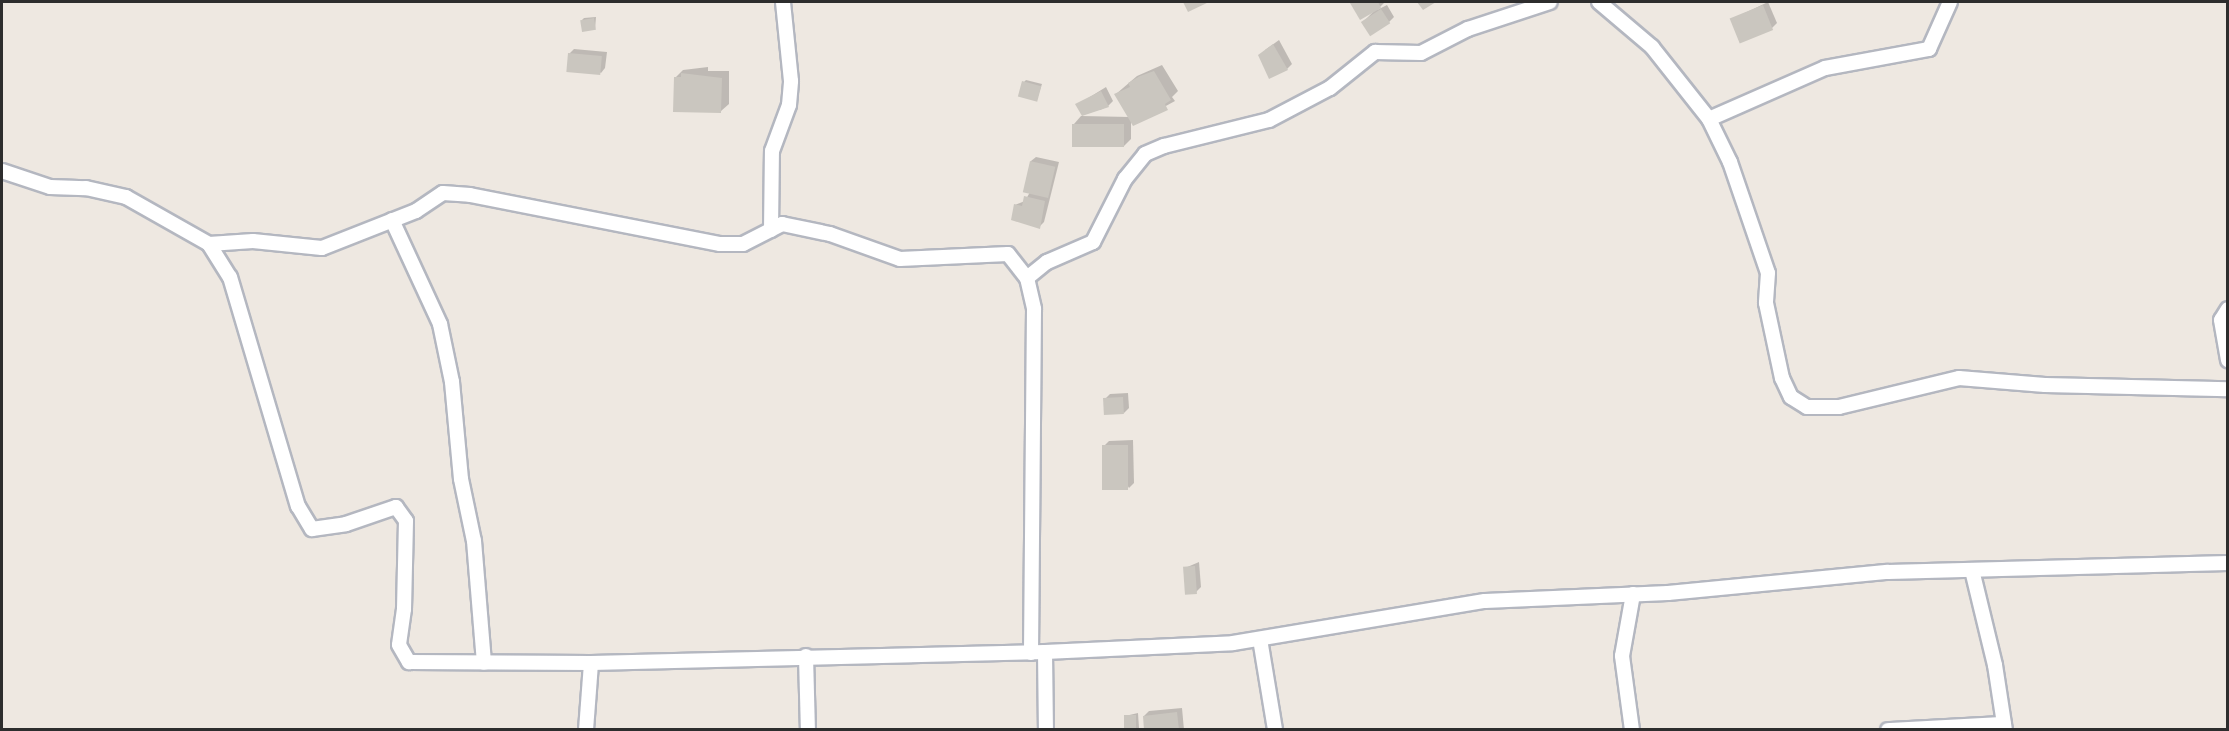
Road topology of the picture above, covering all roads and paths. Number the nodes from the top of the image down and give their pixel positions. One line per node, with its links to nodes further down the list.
1 (783, 2): 8 (street)
2 (1550, 2): 10 (street)
3 (1599, 2): 5 (street)
4 (1950, 2): 5 (street)
5 (1709, 119): 13 (street)
6 (2, 171): 9 (street)
7 (392, 220): 8 (street); 9 (street); 20 (street)
8 (771, 230): 10 (street)
9 (209, 244): 20 (street)
10 (1027, 278): 18 (street)
11 (2228, 309): 12 (street)
12 (2228, 360)
13 (2228, 389)
14 (2228, 562): 15 (street)
15 (1972, 570): 16 (street); 22 (street)
16 (1633, 594): 17 (street); 27 (street)
17 (1260, 639): 18 (street); 26 (street)
18 (1038, 652): 19 (street); 25 (street)
19 (806, 656): 21 (street); 24 (street)
20 (484, 663): 21 (street)
21 (591, 663): 23 (street)
22 (2005, 727): 28 (street)
23 (586, 729)
24 (808, 729)
25 (1046, 729)
26 (1275, 729)
27 (1632, 729)
28 (1888, 729)

